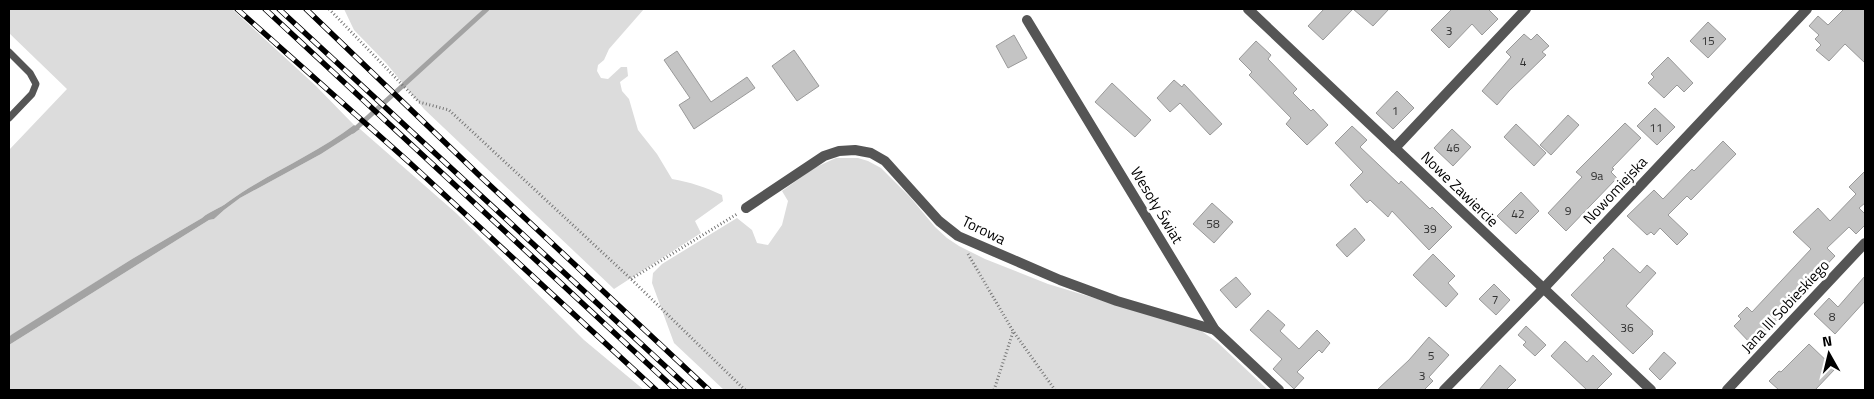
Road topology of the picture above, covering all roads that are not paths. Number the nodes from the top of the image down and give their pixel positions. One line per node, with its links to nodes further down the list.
1 (1248, 9): 7 (street, Nowe Zawiercie)
2 (1526, 9): 7 (street)
3 (1807, 9): 10 (street, Nowomiejska)
4 (1028, 20): 11 (street, Wesoły Świat)
5 (9, 52): 6 (lane)
6 (9, 118)
7 (1395, 148): 10 (street, Nowe Zawiercie)
8 (746, 208): 11 (street, Torowa)
9 (1865, 243): 15 (street, Jana III Sobieskiego)
10 (1542, 289): 13 (street, Nowomiejska); 14 (street, Nowe Zawiercie)
11 (1215, 330): 12 (street, Wesoły Świat)
12 (1279, 390)
13 (1444, 390)
14 (1651, 390)
15 (1727, 390)

